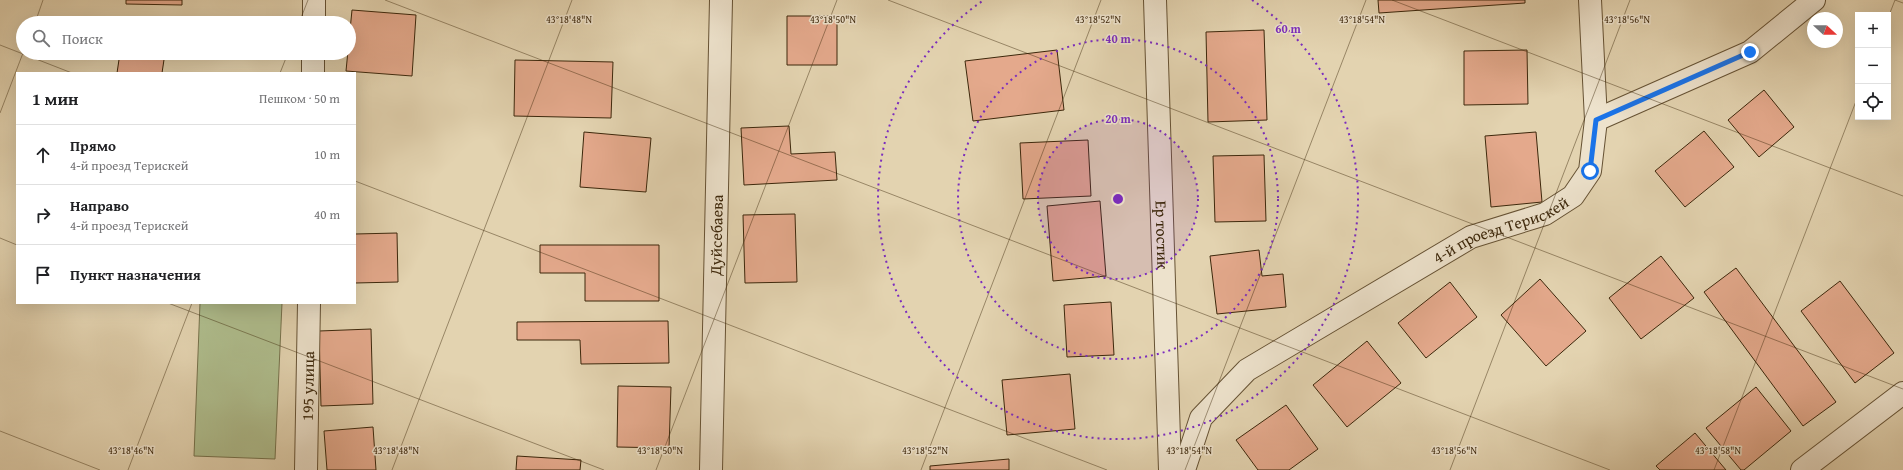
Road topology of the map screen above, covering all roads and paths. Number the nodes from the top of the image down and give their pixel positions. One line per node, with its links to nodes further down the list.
1 (314, 0): 6 (street)
2 (721, 0): 13 (street, Дуйсебаева)
3 (1155, 0): 14 (street, Ер тостик)
4 (1590, 0): 9 (street, 4-й проезд Терискей)
5 (1814, 0): 9 (street)
6 (314, 16)
7 (313, 60): 8 (street)
8 (313, 72)
9 (1596, 120): 15 (street, 4-й проезд Терискей)
10 (309, 304): 12 (street, 195 улица)
11 (1903, 393): 16 (street)
12 (306, 470)
13 (711, 470)
14 (1170, 470)
15 (1184, 470)
16 (1802, 470)

